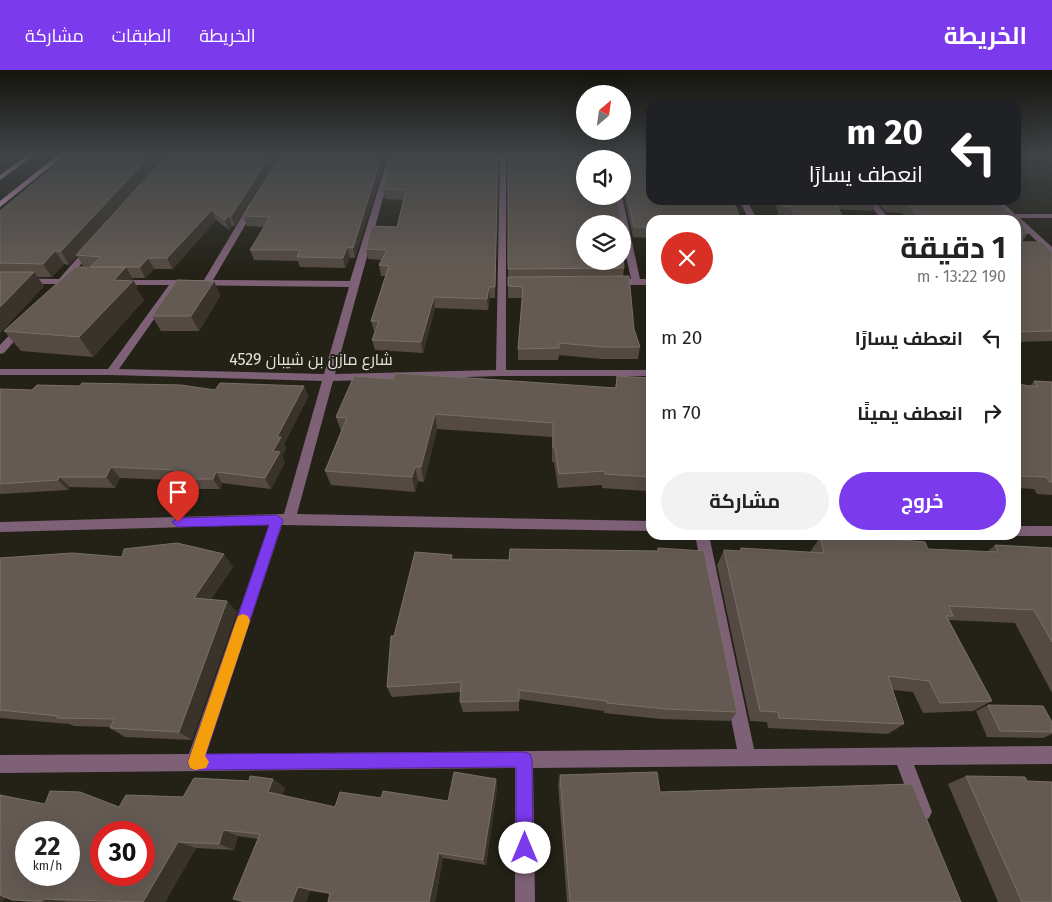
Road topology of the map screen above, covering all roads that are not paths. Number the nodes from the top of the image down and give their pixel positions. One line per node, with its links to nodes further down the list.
1 (14, 193): 6 (main road)
2 (15, 193): 6 (main road)
3 (260, 193): 26 (street)
4 (380, 193): 27 (street)
5 (504, 193): 33 (street)
6 (10, 197): 7 (main road)
7 (0, 205)
8 (620, 205): 24 (street)
9 (874, 205): 11 (street)
10 (1001, 205): 12 (street)
11 (882, 215)
12 (1012, 215)
13 (1021, 216): 14 (street)
14 (1052, 216)
15 (1021, 223): 18 (street)
16 (100, 239): 28 (street)
17 (1032, 248): 18 (street)
18 (1050, 250)
19 (0, 281): 28 (street)
20 (81, 282): 28 (street)
21 (109, 282): 22 (street)
22 (176, 282): 26 (street); 32 (street)
23 (607, 282): 24 (street)
24 (636, 282): 25 (street)
25 (646, 282)
26 (207, 283): 27 (street)
27 (353, 284): 35 (street)
28 (59, 285)
29 (31, 316): 30 (street)
30 (0, 351)
31 (0, 372): 32 (street, شارع مازن بن شيبان 4529)
32 (111, 372): 35 (street, شارع مازن بن شيبان 4529)
33 (502, 373): 34 (street, شارع مازن بن شيبان 4529); 35 (street, شارع مازن بن شيبان 4529)
34 (646, 373)
35 (329, 378): 36 (street)
36 (283, 519): 37 (street); 38 (street); 46 (street)
37 (646, 526)
38 (0, 527)
39 (1021, 531): 40 (street)
40 (1052, 531)
41 (703, 540): 44 (street)
42 (1052, 755): 43 (street)
43 (902, 756): 44 (street); 48 (street)
44 (747, 757): 45 (street)
45 (524, 760): 46 (street); 49 (street)
46 (195, 762): 47 (street)
47 (0, 764)
48 (929, 829)
49 (525, 902)

